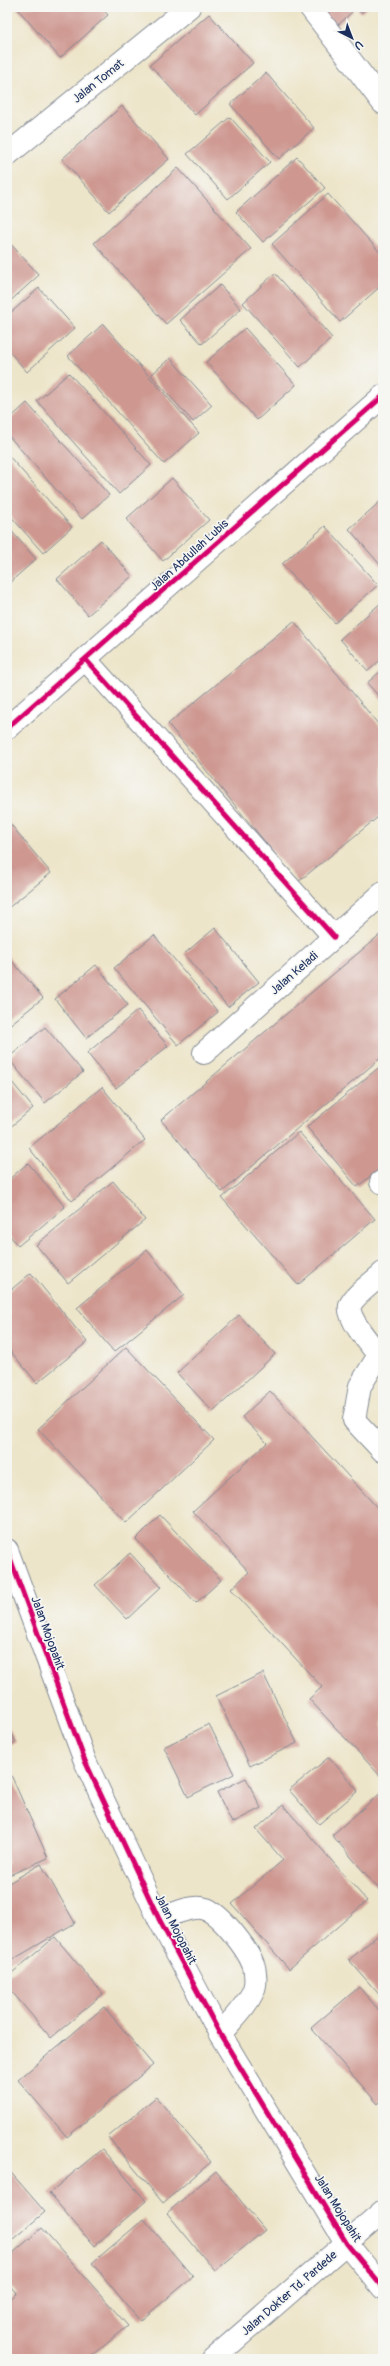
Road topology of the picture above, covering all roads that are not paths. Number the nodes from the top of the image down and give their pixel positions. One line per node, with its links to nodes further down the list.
1 (189, 7): 4 (street, Jalan Tomat)
2 (310, 7): 3 (street)
3 (383, 103)
4 (7, 155)
5 (383, 396): 6 (street, Jalan Abdullah Lubis)
6 (86, 660): 7 (street, Jalan Abdullah Lubis); 9 (street)
7 (7, 728)
8 (383, 893): 9 (street, Jalan Keladi)
9 (334, 937): 10 (street, Jalan Keladi)
10 (204, 1052)
11 (383, 1273): 12 (street)
12 (381, 1358): 13 (street)
13 (383, 1451)
14 (7, 1550): 15 (street, Jalan Mojopahit)
15 (159, 1919): 16 (street, Jalan Mojopahit); 16 (street)
16 (220, 2034): 18 (street, Jalan Mojopahit)
17 (383, 2211): 18 (street, Jalan Dokter Td. Pardede)
18 (347, 2244): 19 (street, Jalan Mojopahit); 20 (street, Jalan Dokter Td. Pardede)
19 (383, 2288)
20 (213, 2359)

